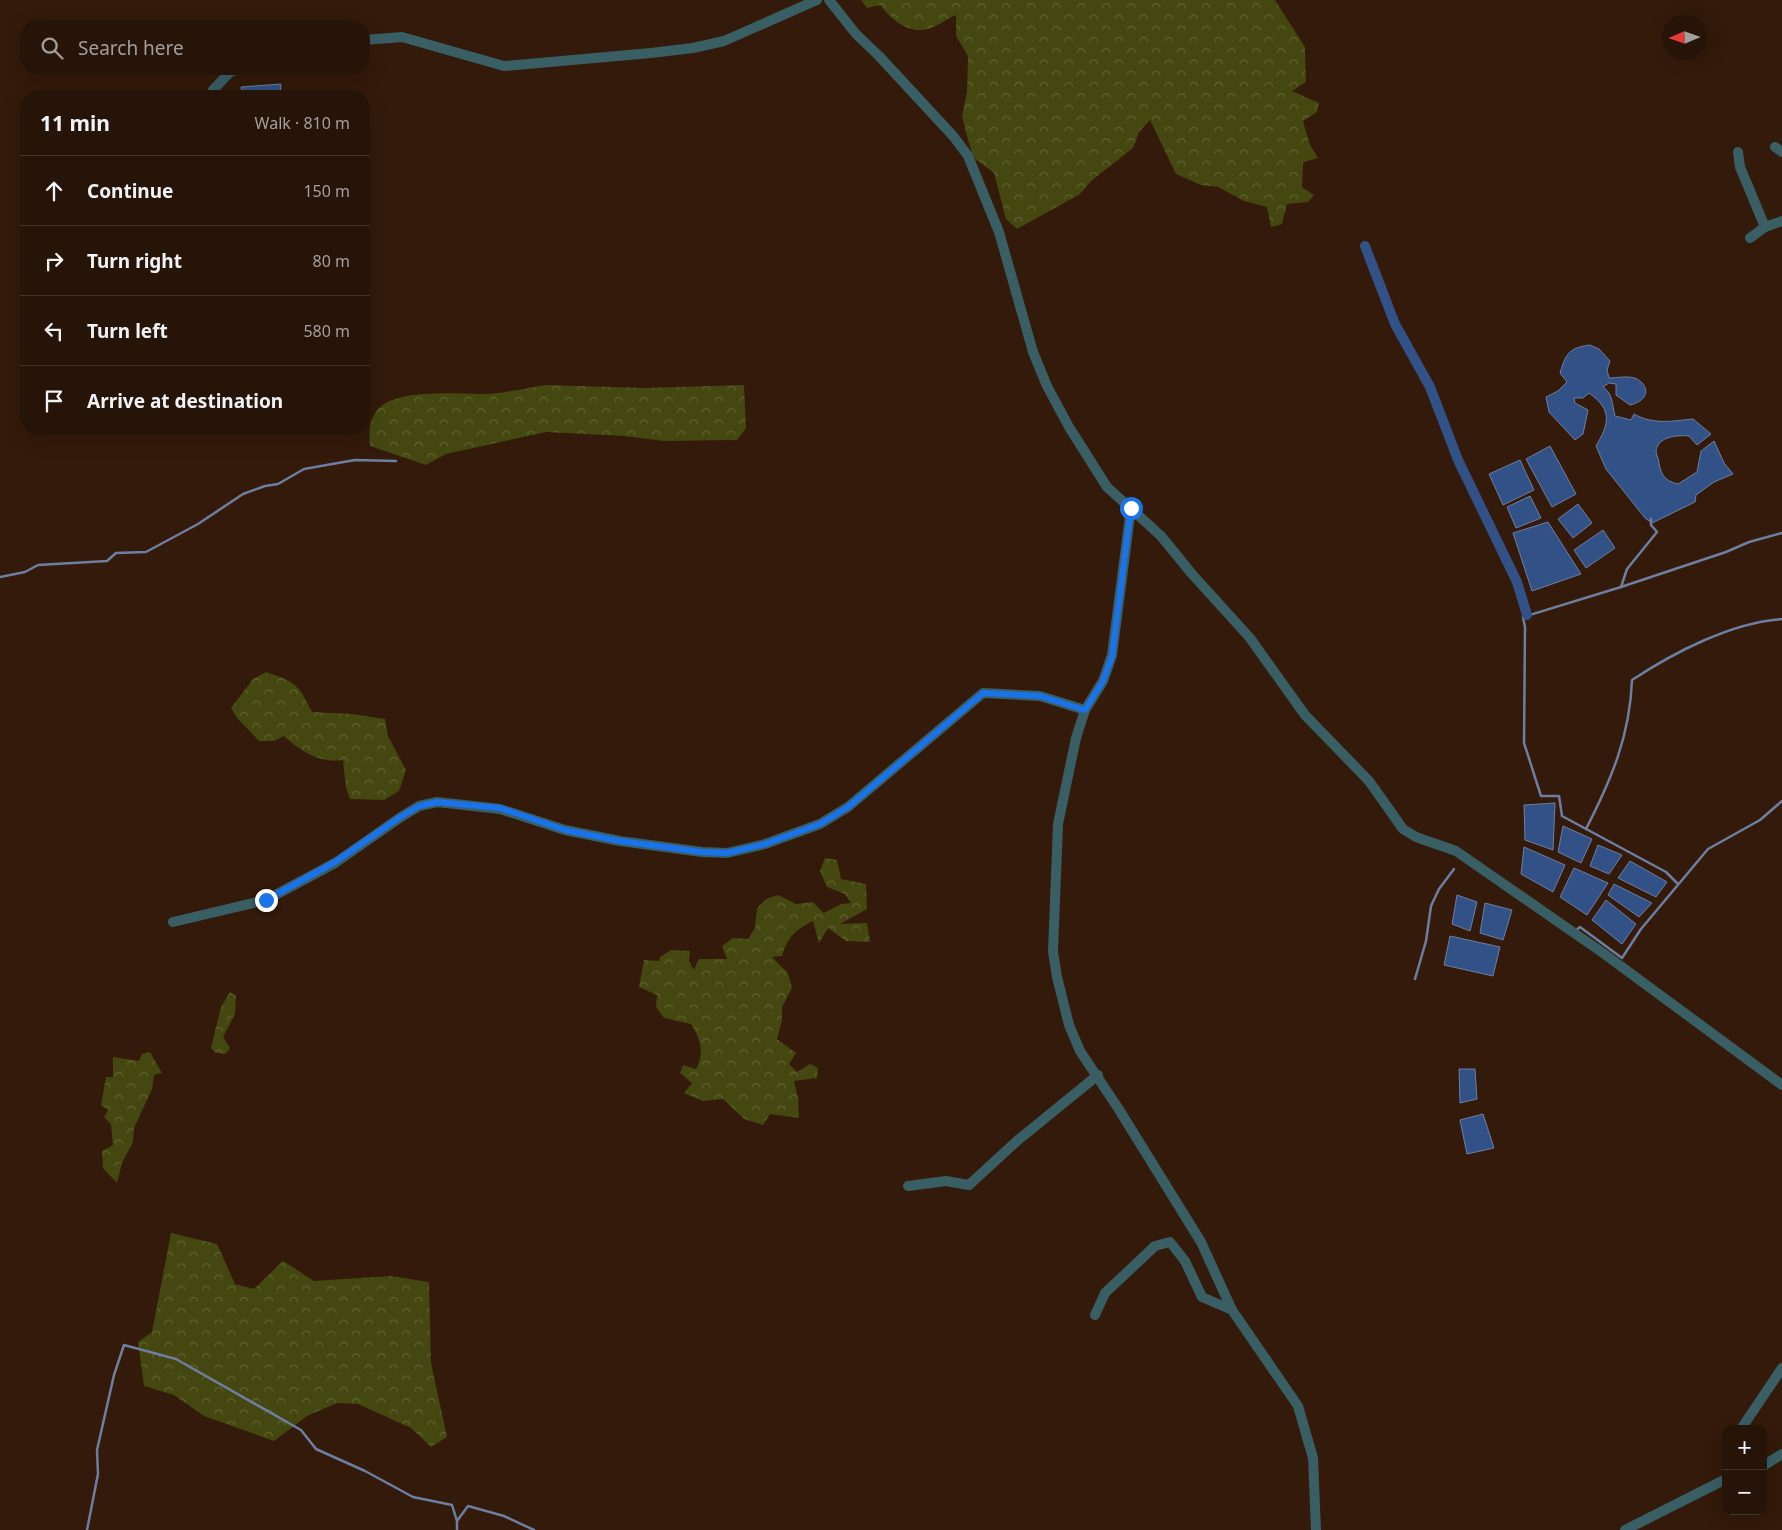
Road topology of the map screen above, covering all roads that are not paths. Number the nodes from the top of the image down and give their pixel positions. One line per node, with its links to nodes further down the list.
1 (817, 0): 3 (street)
2 (829, 0): 10 (street)
3 (370, 40)
4 (228, 75): 5 (street)
5 (213, 90)
6 (1738, 152): 8 (street)
7 (1782, 221): 8 (street)
8 (1765, 227): 9 (street)
9 (1750, 238)
10 (1131, 508): 11 (street); 14 (street)
11 (1085, 710): 12 (street); 13 (street)
12 (173, 922)
13 (1098, 1075): 15 (street); 16 (street)
14 (1782, 1084)
15 (908, 1186)
16 (1232, 1310): 17 (street); 23 (street)
17 (1095, 1315)
18 (1782, 1368): 19 (street)
19 (1744, 1425)
20 (1782, 1454): 21 (street)
21 (1767, 1463)
22 (1722, 1480): 24 (street)
23 (1316, 1530)
24 (1625, 1530)

